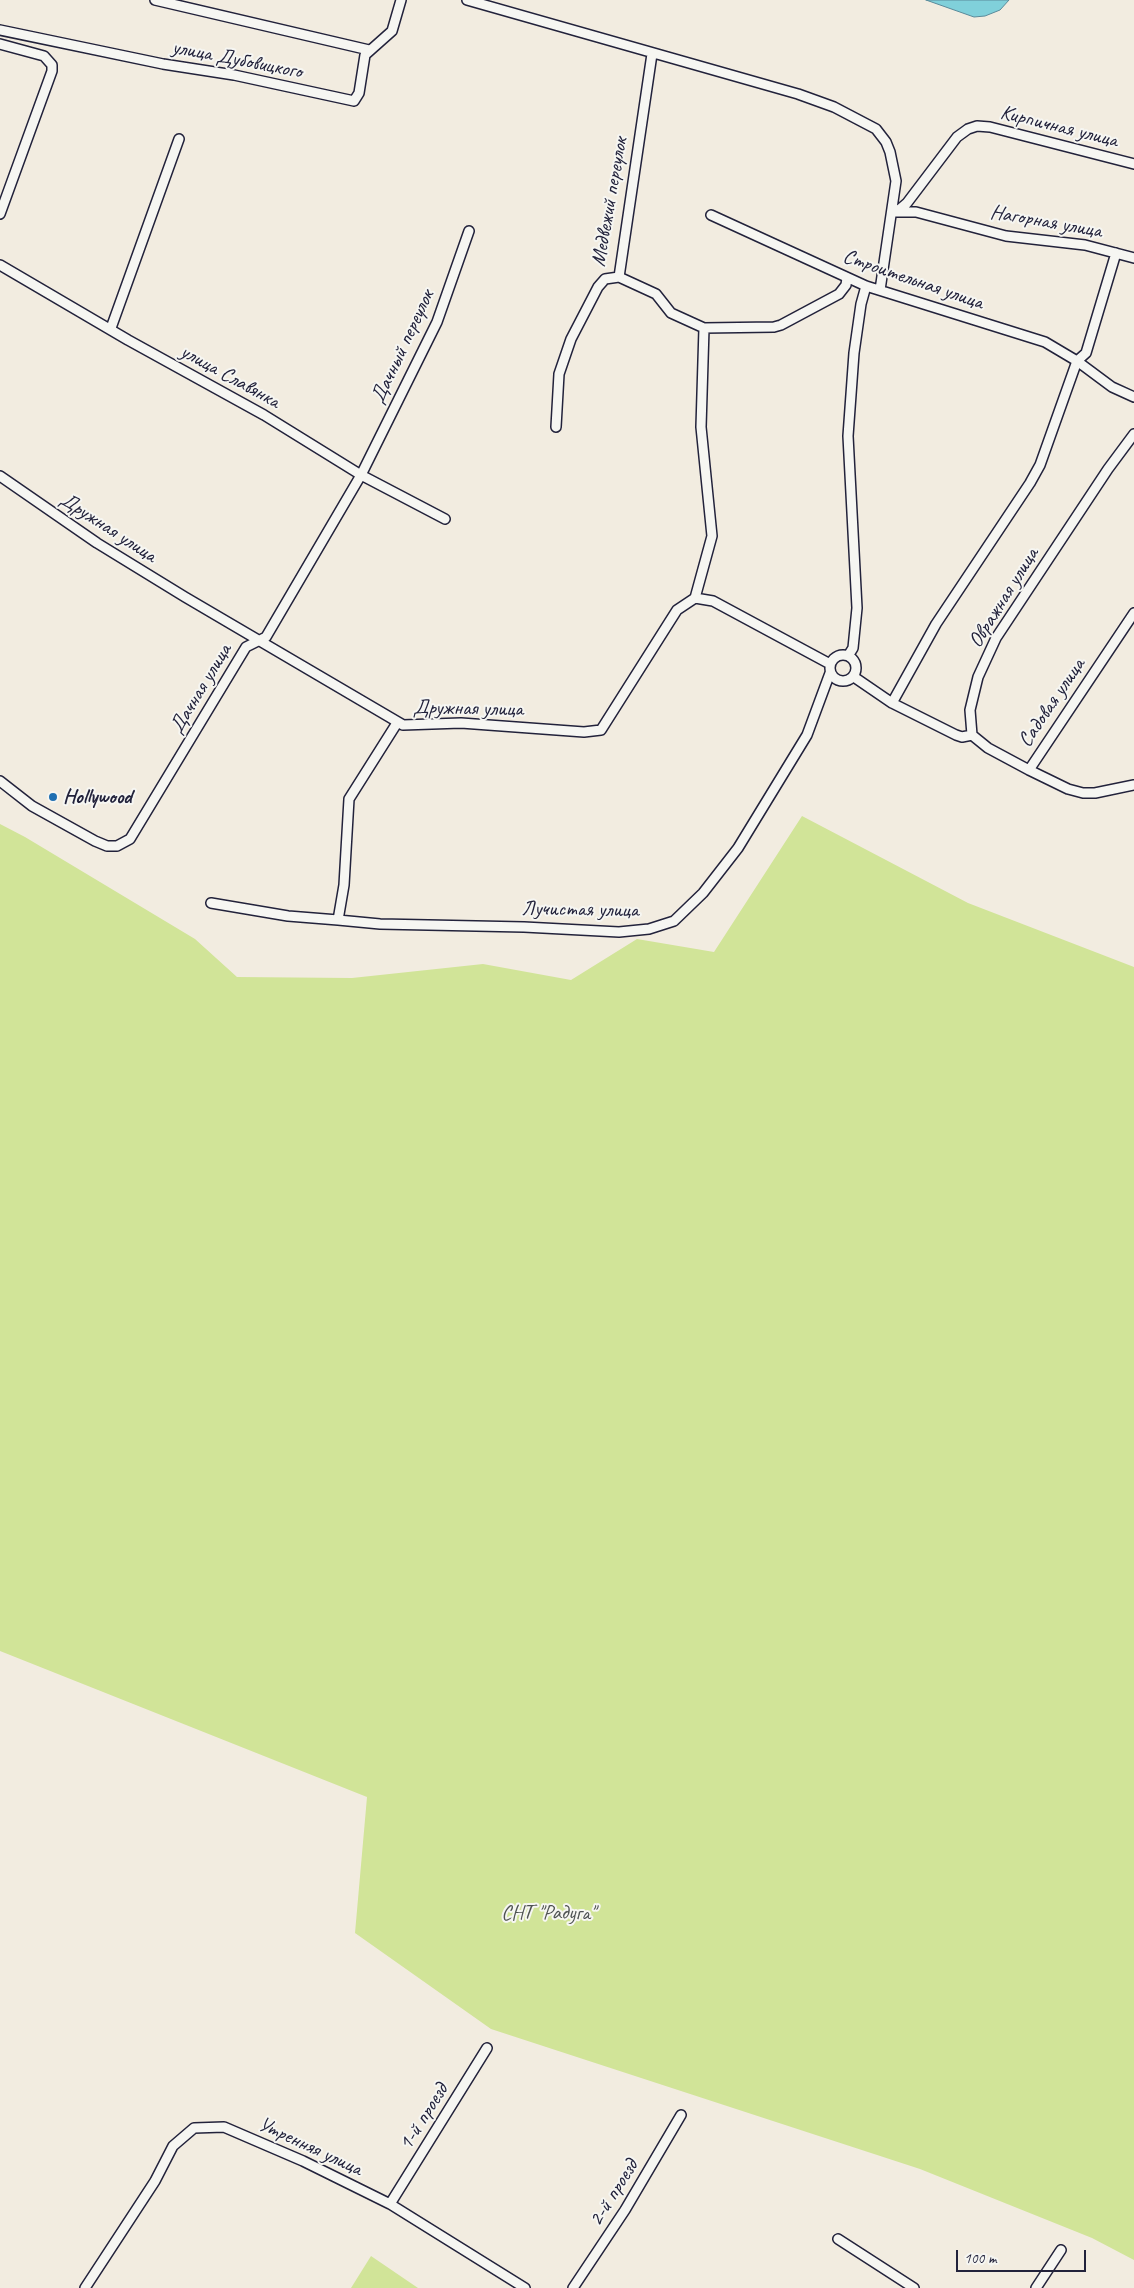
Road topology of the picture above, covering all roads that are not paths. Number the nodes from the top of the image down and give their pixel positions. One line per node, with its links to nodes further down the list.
1 (156, 0): 6 (street)
2 (401, 0): 6 (street)
3 (467, 0): 7 (street)
4 (0, 30): 6 (street, улица Дубовицкого)
5 (0, 44): 11 (street)
6 (369, 50)
7 (652, 54): 10 (street); 17 (street, Медвежий переулок)
8 (179, 139): 21 (street)
9 (1134, 164): 10 (street, Кирпичная улица)
10 (893, 212): 14 (street, Нагорная улица); 20 (street)
11 (0, 214)
12 (711, 215): 18 (street, Строительная улица)
13 (469, 231): 27 (street, Дачный переулок)
14 (1116, 253): 15 (street, Нагорная улица); 23 (street)
15 (1134, 258)
16 (0, 265): 21 (street, улица Славянка)
17 (618, 277): 22 (street); 25 (street, Медвежий переулок)
18 (847, 278): 19 (street, Строительная улица); 22 (street)
19 (866, 286): 20 (street, Строительная улица); 33 (street)
20 (880, 290): 23 (street, Строительная улица)
21 (111, 328): 27 (street, улица Славянка)
22 (704, 328): 30 (street)
23 (1077, 361): 24 (street, Строительная улица); 36 (street)
24 (1134, 397)
25 (556, 427)
26 (1134, 434): 38 (street, Овражная улица)
27 (361, 475): 29 (street, улица Славянка); 32 (street, Дачная улица)
28 (0, 476): 32 (street, Дружная улица)
29 (445, 519)
30 (694, 598): 34 (street); 37 (street, Дружная улица)
31 (1134, 613): 39 (street, Садовая улица)
32 (261, 641): 37 (street, Дружная улица); 40 (street, Дачная улица)
33 (848, 656): 34 (street); 35 (street)
34 (830, 668): 35 (street); 43 (street, Лучистая улица)
35 (854, 676): 36 (street)
36 (892, 703): 38 (street)
37 (397, 723): 43 (street)
38 (972, 735): 39 (street)
39 (1029, 770): 41 (street, Садовая улица)
40 (0, 781)
41 (1134, 785)
42 (211, 903): 43 (street, Лучистая улица)
43 (338, 920)
44 (487, 2048): 46 (street, 1-й проезд)
45 (681, 2115): 51 (street, 2-й проезд)
46 (390, 2204): 49 (street, Утренняя улица); 50 (street, Утренняя улица)
47 (838, 2239): 52 (street)
48 (1062, 2250): 53 (street)
49 (85, 2288)
50 (525, 2288)
51 (573, 2288)
52 (914, 2288)
53 (1036, 2288)

